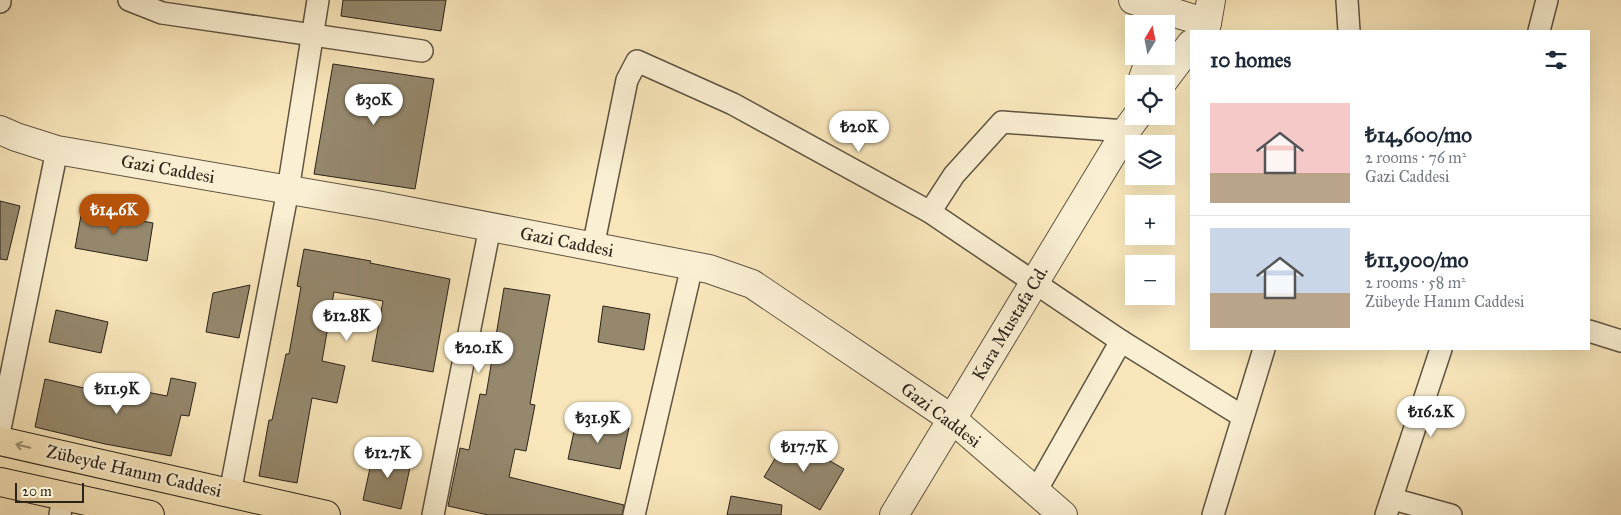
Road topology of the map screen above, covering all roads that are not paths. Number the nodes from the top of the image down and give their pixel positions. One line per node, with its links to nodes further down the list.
1 (129, 0): 10 (street)
2 (318, 0): 10 (street)
3 (1133, 0): 6 (street)
4 (1347, 0): 8 (street)
5 (1547, 0): 9 (street)
6 (1165, 11): 7 (street)
7 (1203, 25)
8 (1349, 30)
9 (1539, 30)
10 (312, 33): 12 (street); 18 (street)
11 (1190, 43): 13 (street)
12 (422, 51)
13 (1167, 75)
14 (1125, 118): 19 (street)
15 (1128, 125): 23 (street, Kara Mustafa Cd.)
16 (0, 130): 17 (street, Gazi Caddesi)
17 (57, 150): 18 (street, Gazi Caddesi); 31 (street)
18 (288, 190): 20 (street, Gazi Caddesi); 35 (street)
19 (930, 212): 21 (street); 23 (street)
20 (490, 227): 21 (street, Gazi Caddesi); 40 (street)
21 (593, 247): 22 (street, Gazi Caddesi)
22 (692, 266): 30 (street, Gazi Caddesi); 41 (street)
23 (1034, 284): 25 (street); 30 (street, Kara Mustafa Cd.)
24 (1590, 331): 26 (street)
25 (1121, 341): 29 (street); 34 (street)
26 (1621, 341)
27 (1264, 350): 29 (street)
28 (1441, 350): 37 (street)
29 (1242, 416): 44 (street)
30 (952, 419): 34 (street, Gazi Caddesi); 42 (street, Kara Mustafa Cd.)
31 (0, 429)
32 (0, 441): 35 (main road, Zübeyde Hanım Caddesi, one-way to 32)
33 (0, 482): 36 (main road)
34 (1036, 491): 43 (street, Gazi Caddesi)
35 (230, 493): 39 (main road, Zübeyde Hanım Caddesi)
36 (62, 506): 38 (main road)
37 (1389, 507): 45 (street)
38 (150, 515)
39 (326, 515)
40 (433, 515)
41 (634, 515)
42 (894, 515)
43 (1064, 515)
44 (1213, 515)
45 (1451, 515)

